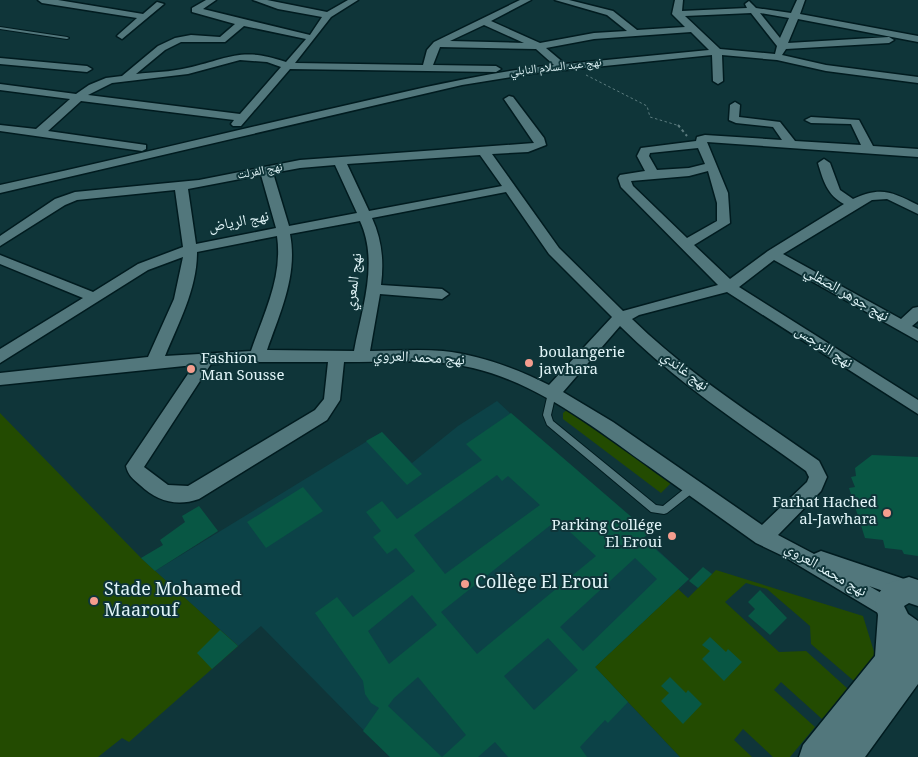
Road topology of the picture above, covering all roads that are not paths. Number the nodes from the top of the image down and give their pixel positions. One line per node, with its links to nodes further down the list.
1 (42, 0): 15 (street)
2 (212, 0): 17 (street)
3 (257, 0): 13 (street)
4 (354, 0): 13 (street)
5 (527, 0): 16 (street)
6 (559, 0): 21 (street)
7 (679, 0): 12 (street)
8 (747, 0): 11 (street)
9 (801, 0): 14 (street)
10 (160, 4): 15 (street)
11 (753, 10): 12 (street); 14 (street); 29 (street)
12 (677, 14): 20 (street)
13 (328, 15): 24 (street)
14 (794, 15): 18 (street); 29 (street)
15 (145, 17): 22 (street)
16 (484, 21): 27 (street); 28 (street)
17 (242, 23): 24 (street); 38 (street)
18 (847, 26): 25 (street); 26 (street)
19 (0, 28): 23 (lane)
20 (694, 29): 21 (street); 30 (street)
21 (634, 32): 28 (street)
22 (122, 36)
23 (67, 38)
24 (312, 38): 33 (street)
25 (914, 38): 26 (street)
26 (844, 43): 29 (street)
27 (437, 44): 28 (street); 34 (street)
28 (539, 46): 35 (street)
29 (782, 46): 31 (street)
30 (717, 52): 31 (street, نهج عبد السلام النابلي); 35 (street, نهج عبد السلام النابلي); 40 (street)
31 (776, 57): 39 (street, نهج عبد السلام النابلي)
32 (0, 61): 36 (street)
33 (288, 66): 34 (street); 38 (street); 45 (street)
34 (428, 67): 37 (street)
35 (566, 67): 37 (street, نهج عبد السلام النابلي)
36 (87, 69)
37 (536, 70): 49 (street, نهج عبد السلام النابلي)
38 (125, 78): 42 (street)
39 (918, 80)
40 (718, 81)
41 (0, 87): 42 (street)
42 (80, 96): 45 (street); 48 (street)
43 (509, 99): 54 (street, نهج الفرلت)
44 (735, 105): 52 (street)
45 (243, 118): 49 (street)
46 (811, 120): 53 (street)
47 (0, 128): 48 (street)
48 (39, 133): 50 (street)
49 (236, 133): 56 (street, نهج عبد السلام النابلي)
50 (106, 142): 55 (street); 56 (street)
51 (701, 142): 52 (street); 60 (street); 63 (street)
52 (791, 144): 53 (street)
53 (869, 149): 57 (street)
54 (483, 150): 58 (street, نهج الفرلت); 65 (street, نهج غاندي)
55 (128, 152): 56 (street, نهج عبد السلام النابلي); 61 (street, نهج عبد السلام النابلي)
56 (142, 152): 61 (street, نهج عبد السلام النابلي)
57 (918, 153)
58 (339, 160): 62 (street, نهج الفرلت); 69 (street, نهج المعري)
59 (824, 163): 67 (street)
60 (712, 166): 63 (street); 72 (street)
61 (105, 167): 66 (street, نهج عبد السلام النابلي)
62 (266, 171): 64 (street, نهج الفرلت); 70 (street)
63 (653, 174): 72 (street, نهج النرجس)
64 (181, 186): 71 (street, نهج الفرلت); 73 (street)
65 (510, 188): 69 (street, نهج الرياض); 81 (street, نهج غاندي)
66 (1, 189)
67 (853, 204): 68 (street); 74 (street)
68 (918, 210)
69 (364, 216): 70 (street, نهج الرياض); 77 (street, نهج المعري)
70 (282, 230): 73 (street, نهج الرياض); 84 (street)
71 (0, 242)
72 (685, 244): 76 (street, نهج النرجس)
73 (190, 249): 79 (street, نهج الرياض); 89 (street)
74 (774, 254): 76 (street); 82 (street, نهج جوهر الصقلي)
75 (0, 260): 79 (street)
76 (729, 287): 81 (street); 92 (street, نهج النرجس)
77 (372, 289): 78 (street); 86 (street, نهج المعري)
78 (442, 294)
79 (93, 297): 87 (street, نهج الرياض)
80 (918, 312): 82 (street)
81 (621, 317): 91 (street); 94 (street, نهج غاندي)
82 (902, 327): 83 (street, نهج جوهر الصقلي)
83 (918, 336)
84 (257, 356): 85 (street, نهج محمد العروي); 88 (street, نهج محمد العروي)
85 (338, 356): 86 (street, نهج محمد العروي); 88 (street)
86 (361, 356): 91 (street, نهج محمد العروي)
87 (0, 357)
88 (206, 360): 89 (street, نهج محمد العروي)
89 (154, 362): 90 (street, نهج محمد العروي)
90 (0, 380)
91 (552, 393): 93 (street, نهج محمد العروي); 93 (lane)
92 (918, 408)
93 (692, 488): 94 (street, نهج محمد العروي)
94 (763, 537): 95 (street, نهج محمد العروي)
95 (790, 550): 96 (street, نهج محمد العروي); 96 (street)
96 (907, 599): 97 (main road); 99 (main road)
97 (918, 636)
98 (918, 659): 100 (main road)
99 (816, 757)
100 (845, 757)

